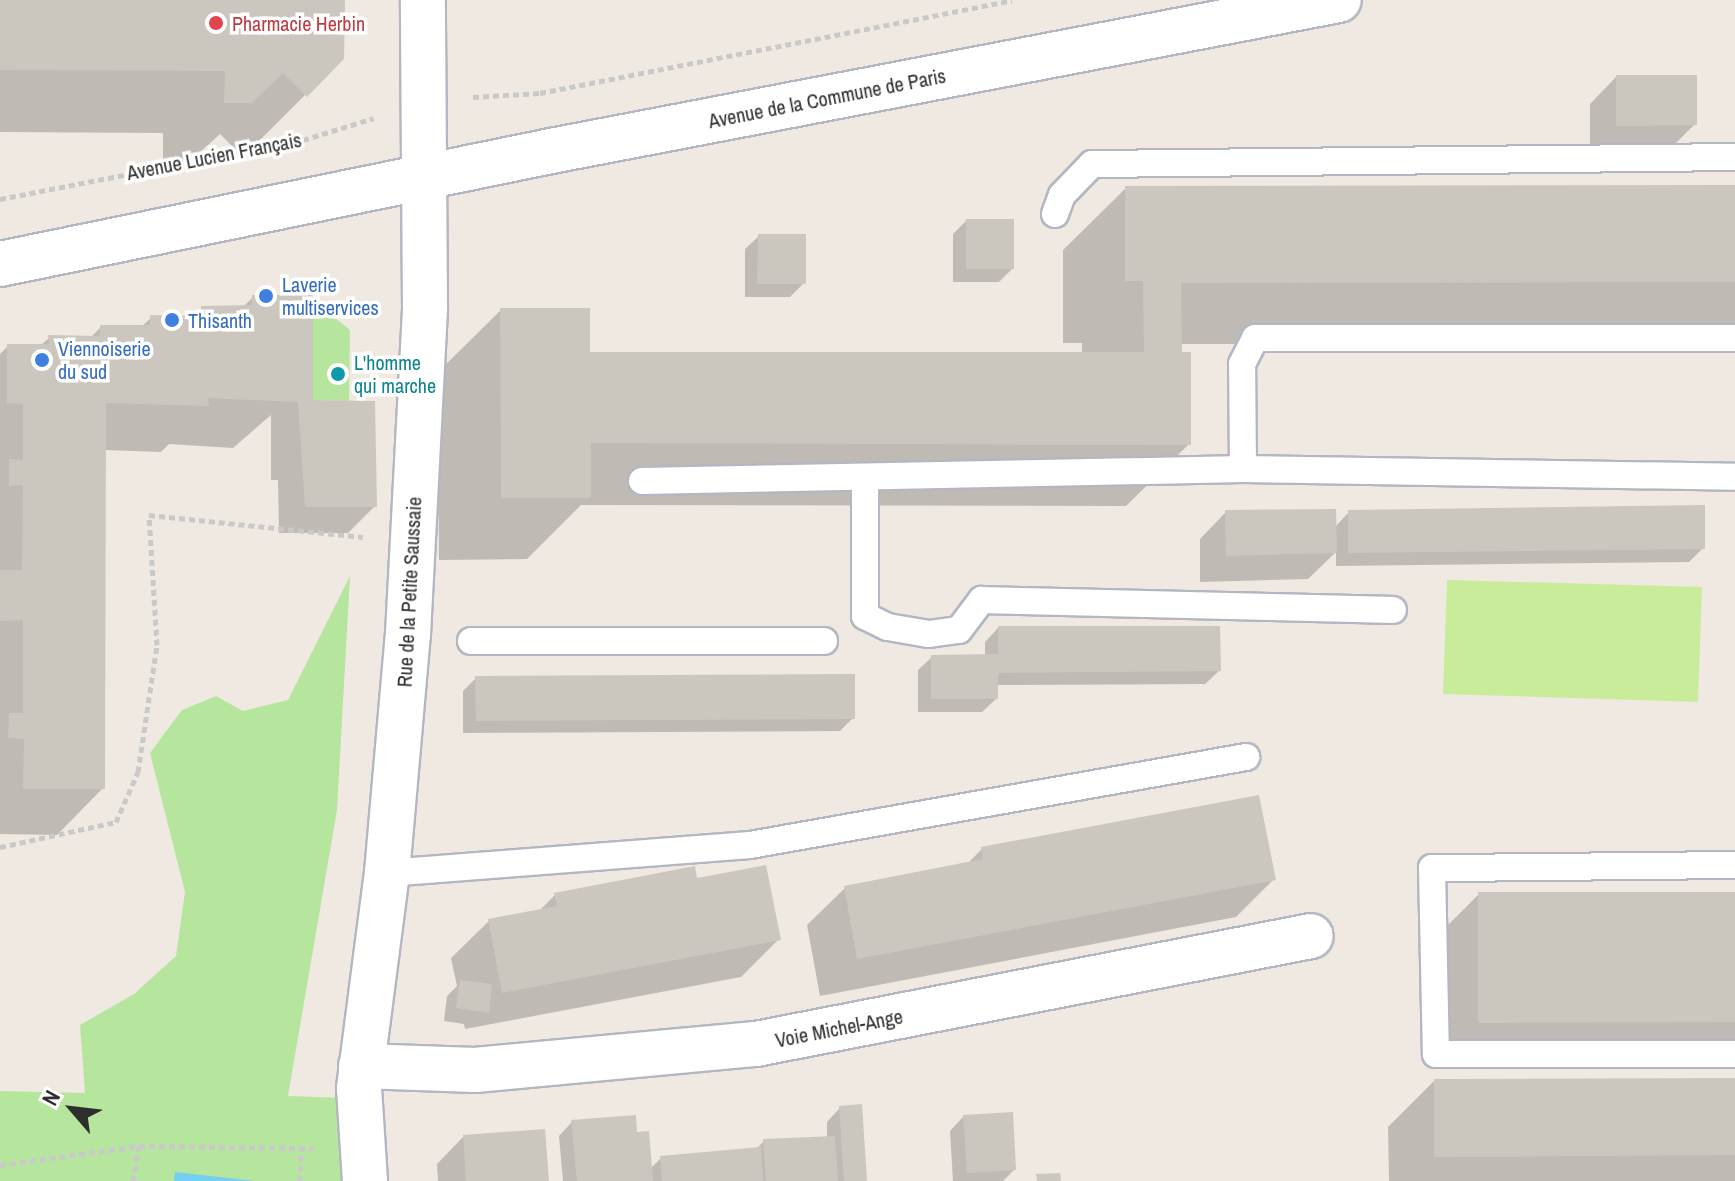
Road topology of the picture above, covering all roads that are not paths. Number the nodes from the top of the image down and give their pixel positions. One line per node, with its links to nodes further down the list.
1 (423, 0): 4 (street, Rue de la Petite Saussaie)
2 (1339, 0): 4 (street, Avenue de la Commune de Paris)
3 (1735, 157): 5 (lane)
4 (427, 180): 6 (street, Avenue de la Commune de Paris); 17 (street, Rue de la Petite Saussaie)
5 (1055, 214)
6 (0, 264)
7 (1735, 338): 8 (lane)
8 (1243, 469): 9 (lane); 10 (lane)
9 (1735, 477)
10 (865, 479): 11 (lane); 12 (lane)
11 (642, 481)
12 (1393, 610)
13 (471, 641): 14 (lane)
14 (824, 641)
15 (1246, 757): 17 (lane)
16 (1735, 865): 19 (lane)
17 (387, 873): 20 (street, Rue de la Petite Saussaie)
18 (1311, 936): 20 (street, Voie Michel-Ange)
19 (1735, 1054)
20 (361, 1066): 21 (street, Rue de la Petite Saussaie)
21 (365, 1181)

